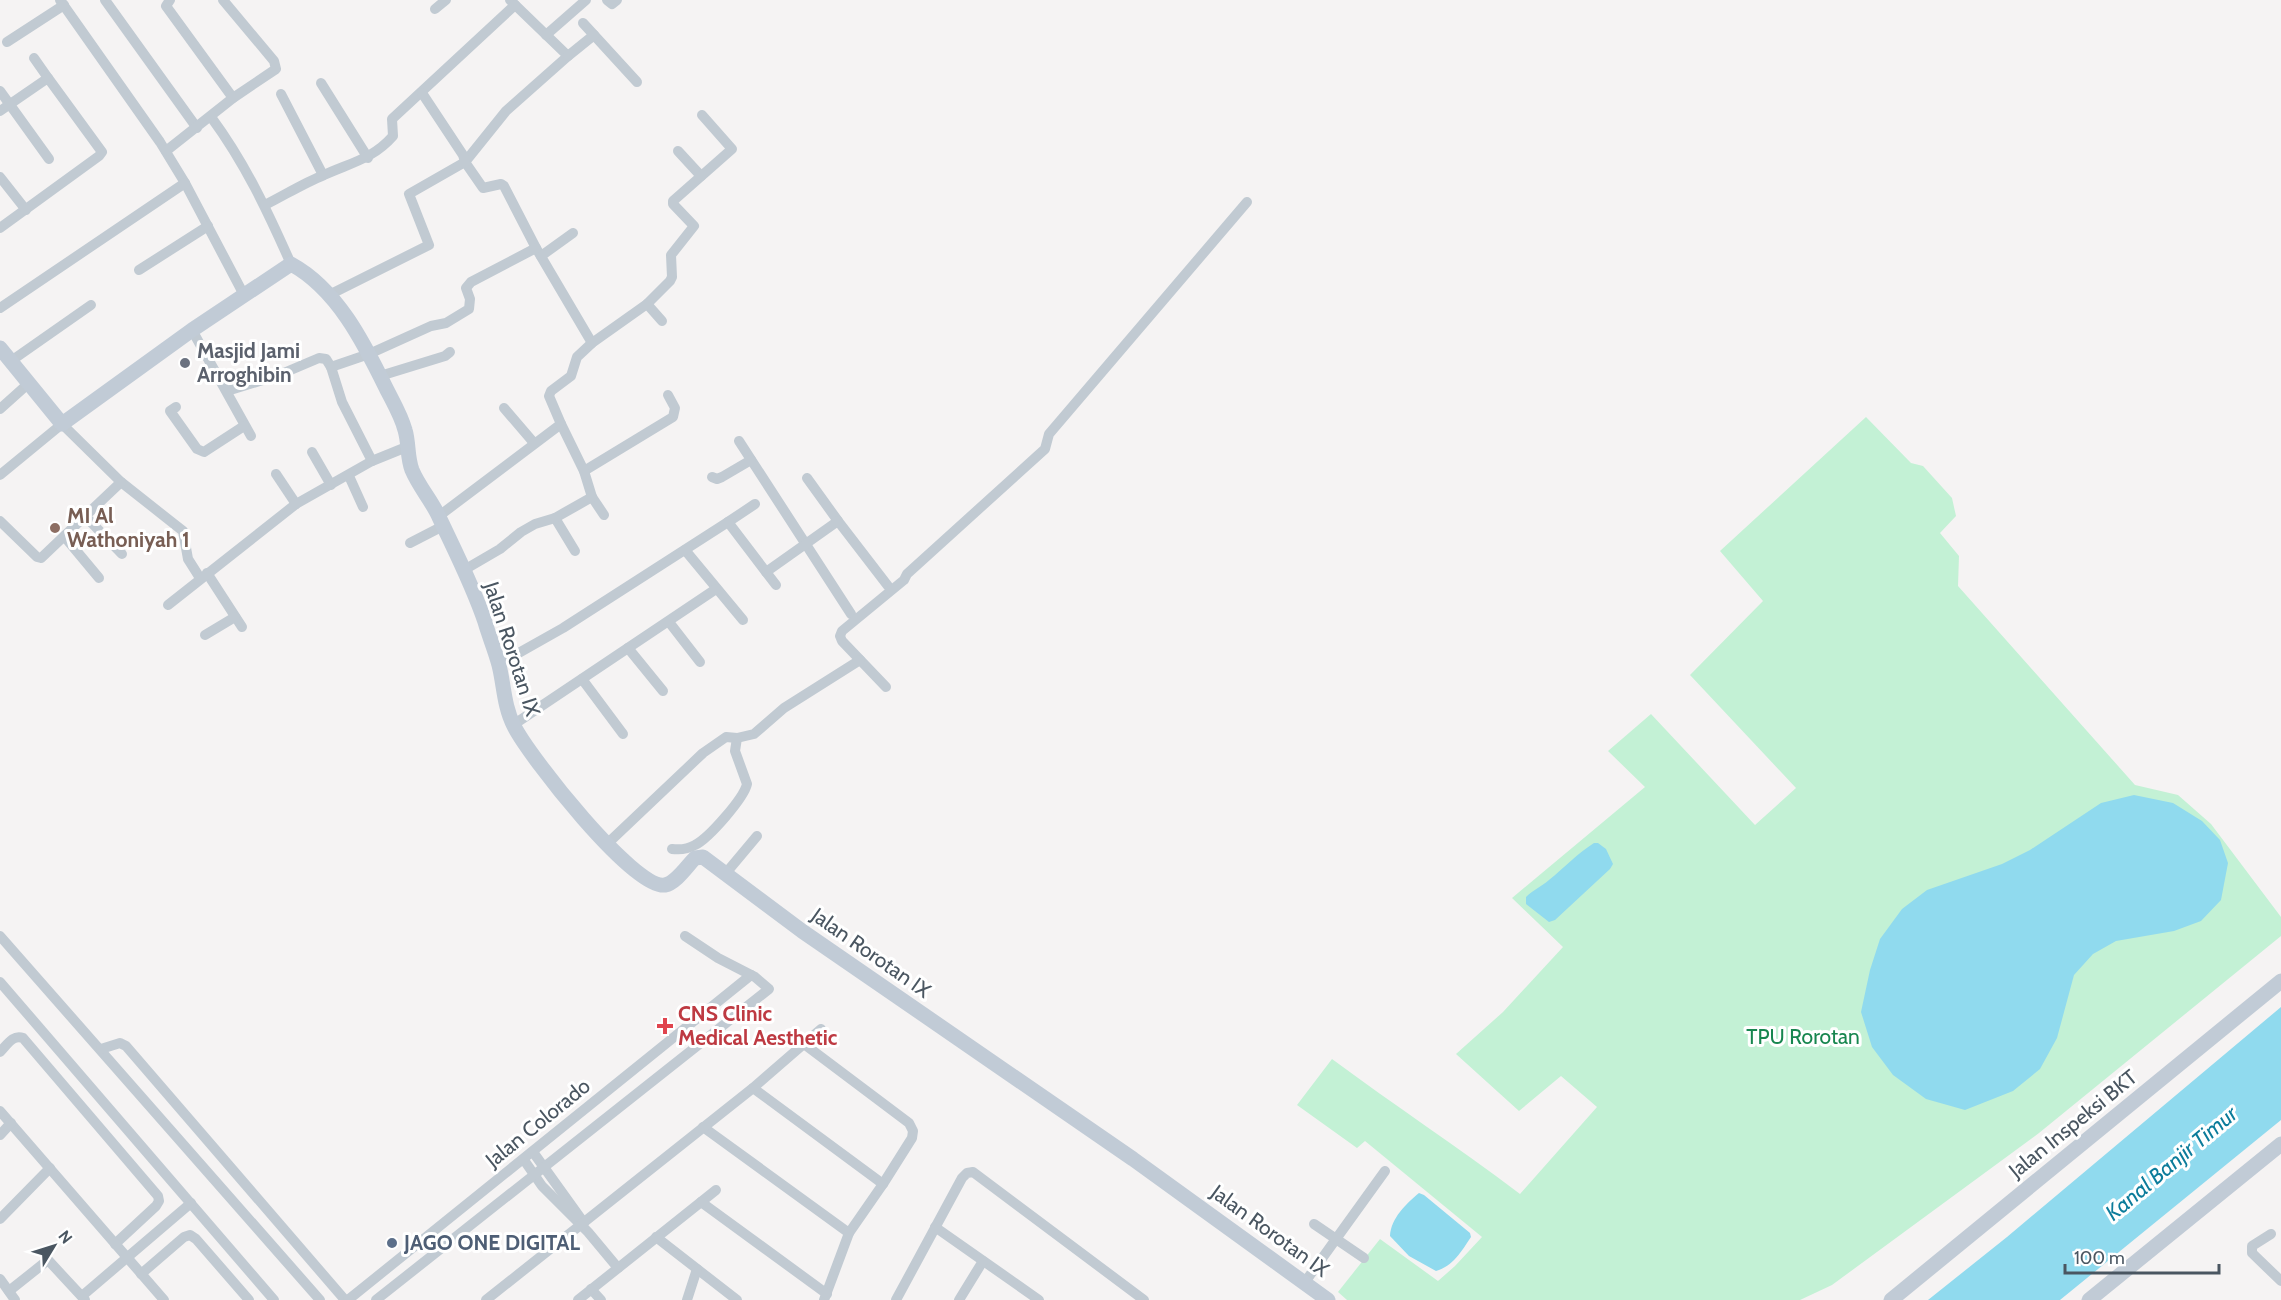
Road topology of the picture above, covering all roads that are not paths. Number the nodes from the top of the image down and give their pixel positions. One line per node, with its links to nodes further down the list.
1 (105, 0): 28 (street)
2 (224, 0): 23 (street)
3 (446, 0): 10 (street)
4 (586, 0): 12 (street)
5 (607, 0): 6 (street)
6 (617, 0)
7 (62, 3): 14 (street); 30 (street)
8 (168, 3): 23 (street)
9 (513, 3): 12 (street); 21 (street)
10 (435, 9)
11 (583, 23): 13 (street)
12 (546, 35): 15 (street)
13 (594, 35): 15 (street); 18 (street)
14 (7, 42)
15 (568, 56): 33 (street)
16 (34, 57): 17 (street)
17 (48, 78): 24 (street); 40 (street)
18 (637, 82)
19 (321, 83): 31 (street)
20 (0, 91): 24 (street)
21 (422, 93): 31 (street); 33 (street)
22 (281, 94): 34 (street)
23 (233, 98): 27 (street)
24 (10, 104): 25 (street); 32 (street)
25 (0, 111)
26 (702, 115): 35 (street)
27 (211, 117): 28 (street); 39 (street)
28 (197, 128): 30 (street)
29 (678, 151): 35 (street)
30 (168, 155): 37 (street)
31 (368, 158): 34 (street)
32 (49, 159)
33 (465, 162): 44 (street); 48 (street)
34 (323, 175): 39 (street)
35 (701, 176): 49 (street)
36 (0, 177): 40 (street)
37 (185, 183): 41 (street); 51 (street)
38 (1247, 202): 115 (street)
39 (265, 205): 45 (street)
40 (26, 210): 42 (street)
41 (208, 226): 46 (street); 47 (street)
42 (0, 228)
43 (573, 233): 44 (street)
44 (539, 252): 54 (street); 57 (street)
45 (291, 264): 47 (street); 48 (street, Jalan Rorotan IX)
46 (139, 270)
47 (244, 295): 53 (street)
48 (328, 295): 57 (street, Jalan Rorotan IX)
49 (647, 304): 52 (street); 54 (street)
50 (91, 305): 58 (street)
51 (0, 308)
52 (662, 321)
53 (192, 330): 62 (street); 67 (street)
54 (592, 343): 68 (street)
55 (0, 348): 58 (street)
56 (450, 352): 60 (street)
57 (369, 354): 59 (street); 60 (street, Jalan Rorotan IX)
58 (11, 361): 61 (street)
59 (331, 367): 62 (street); 74 (street)
60 (380, 376): 71 (street, Jalan Rorotan IX)
61 (29, 383): 66 (street); 67 (street)
62 (227, 391): 64 (street)
63 (668, 395): 75 (street)
64 (176, 407)
65 (504, 408): 70 (street)
66 (0, 409)
67 (62, 424): 77 (street); 81 (street)
68 (561, 424): 70 (street); 75 (street)
69 (739, 441): 73 (street)
70 (534, 443): 91 (street)
71 (409, 446): 74 (street); 91 (street, Jalan Rorotan IX)
72 (312, 452): 82 (street)
73 (751, 460): 79 (street); 96 (street)
74 (372, 461): 78 (street)
75 (584, 471): 83 (street)
76 (276, 474): 84 (street)
77 (0, 475)
78 (349, 476): 82 (street); 86 (street)
79 (712, 477)
80 (807, 478): 92 (street)
81 (121, 482): 88 (street); 102 (street)
82 (331, 485): 84 (street)
83 (592, 497): 87 (street); 89 (street)
84 (296, 504): 102 (street)
85 (755, 504): 93 (street)
86 (363, 507)
87 (604, 515)
88 (86, 516): 94 (street); 99 (street)
89 (555, 518): 97 (street); 100 (street)
90 (0, 521): 94 (street)
91 (441, 521): 95 (street); 100 (street, Jalan Rorotan IX)
92 (838, 521): 96 (street); 105 (street)
93 (728, 522): 98 (street); 101 (street)
94 (64, 536): 103 (street)
95 (410, 543)
96 (806, 543): 101 (street); 108 (street)
97 (575, 550)
98 (685, 550): 106 (street); 117 (street)
99 (122, 554)
100 (464, 570): 117 (street, Jalan Rorotan IX)
101 (766, 572): 104 (street)
102 (203, 576): 107 (street); 109 (street)
103 (99, 578)
104 (776, 585)
105 (888, 586)
106 (716, 589): 110 (street); 111 (street)
107 (168, 605)
108 (851, 614)
109 (235, 617): 112 (street); 113 (street)
110 (743, 620)
111 (669, 622): 114 (street); 116 (street)
112 (242, 627)
113 (205, 635)
114 (628, 648): 118 (street); 120 (street)
115 (860, 660): 119 (street); 123 (street)
116 (700, 662)
117 (499, 664): 121 (street, Jalan Rorotan IX)
118 (582, 679): 121 (street); 122 (street)
119 (886, 687)
120 (663, 691)
121 (513, 725): 125 (street, Jalan Rorotan IX)
122 (623, 734)
123 (737, 738): 125 (street); 126 (street)
124 (758, 836): 127 (street)
125 (607, 844): 127 (street, Jalan Rorotan IX)
126 (672, 849)
127 (726, 873): 174 (street, Jalan Rorotan IX)
128 (0, 936): 135 (street)
129 (685, 936): 130 (street)
130 (751, 975): 143 (street, Jalan Colorado); 146 (street, Jalan Colorado)
131 (2281, 981): 197 (street, Jalan Inspeksi BKT)
132 (0, 982): 156 (street)
133 (822, 1029): 134 (street)
134 (804, 1044): 137 (street); 152 (street)
135 (101, 1049): 144 (street); 149 (street)
136 (0, 1052): 165 (street)
137 (753, 1088): 140 (street); 152 (street)
138 (0, 1111): 139 (street)
139 (11, 1124): 141 (street); 147 (street)
140 (703, 1127): 159 (street); 161 (street)
141 (0, 1135)
142 (2281, 1144): 198 (street)
143 (533, 1152): 145 (street, Jalan Colorado); 146 (street)
144 (224, 1158): 149 (street); 184 (street)
145 (524, 1160): 150 (street, Jalan Colorado); 151 (street)
146 (544, 1166): 151 (street, Jalan Colorado); 159 (street)
147 (50, 1168): 157 (street); 165 (street)
148 (1385, 1171): 164 (street)
149 (209, 1173): 183 (street)
150 (506, 1174): 153 (street); 184 (street, Jalan Colorado)
151 (533, 1175): 153 (street, Jalan Colorado); 159 (street)
152 (883, 1184): 161 (street)
153 (517, 1188): 185 (street, Jalan Colorado)
154 (716, 1190): 155 (street)
155 (701, 1202): 163 (street); 178 (street)
156 (190, 1203): 166 (street); 182 (street)
157 (0, 1219)
158 (1314, 1224): 164 (street)
159 (584, 1227): 169 (street); 186 (street)
160 (935, 1227): 168 (street); 176 (street); 191 (street)
161 (849, 1233): 178 (street)
162 (2271, 1234): 173 (street)
163 (656, 1237): 169 (street); 170 (street)
164 (1337, 1239): 167 (street); 174 (street)
165 (115, 1244): 166 (street)
166 (127, 1258): 171 (street); 179 (street)
167 (1364, 1258)
168 (983, 1261): 192 (street); 193 (street)
169 (618, 1268): 175 (street)
170 (698, 1269): 189 (street); 190 (street)
171 (141, 1274): 180 (street); 181 (street)
172 (0, 1279): 177 (street)
173 (2281, 1281)
174 (1305, 1282): 196 (street, Jalan Rorotan IX)
175 (591, 1289): 187 (street); 188 (street)
176 (1132, 1290): 194 (street); 195 (street)
177 (12, 1296): 179 (street)
178 (826, 1297)
179 (84, 1298)
180 (164, 1300)
181 (249, 1300)
182 (274, 1300)
183 (320, 1300)
184 (346, 1300)
185 (375, 1300)
186 (486, 1300)
187 (578, 1300)
188 (601, 1300)
189 (687, 1300)
190 (737, 1300)
191 (896, 1300)
192 (959, 1300)
193 (1039, 1300)
194 (1125, 1300)
195 (1144, 1300)
196 (1328, 1300)
197 (1891, 1300)
198 (2089, 1300)

